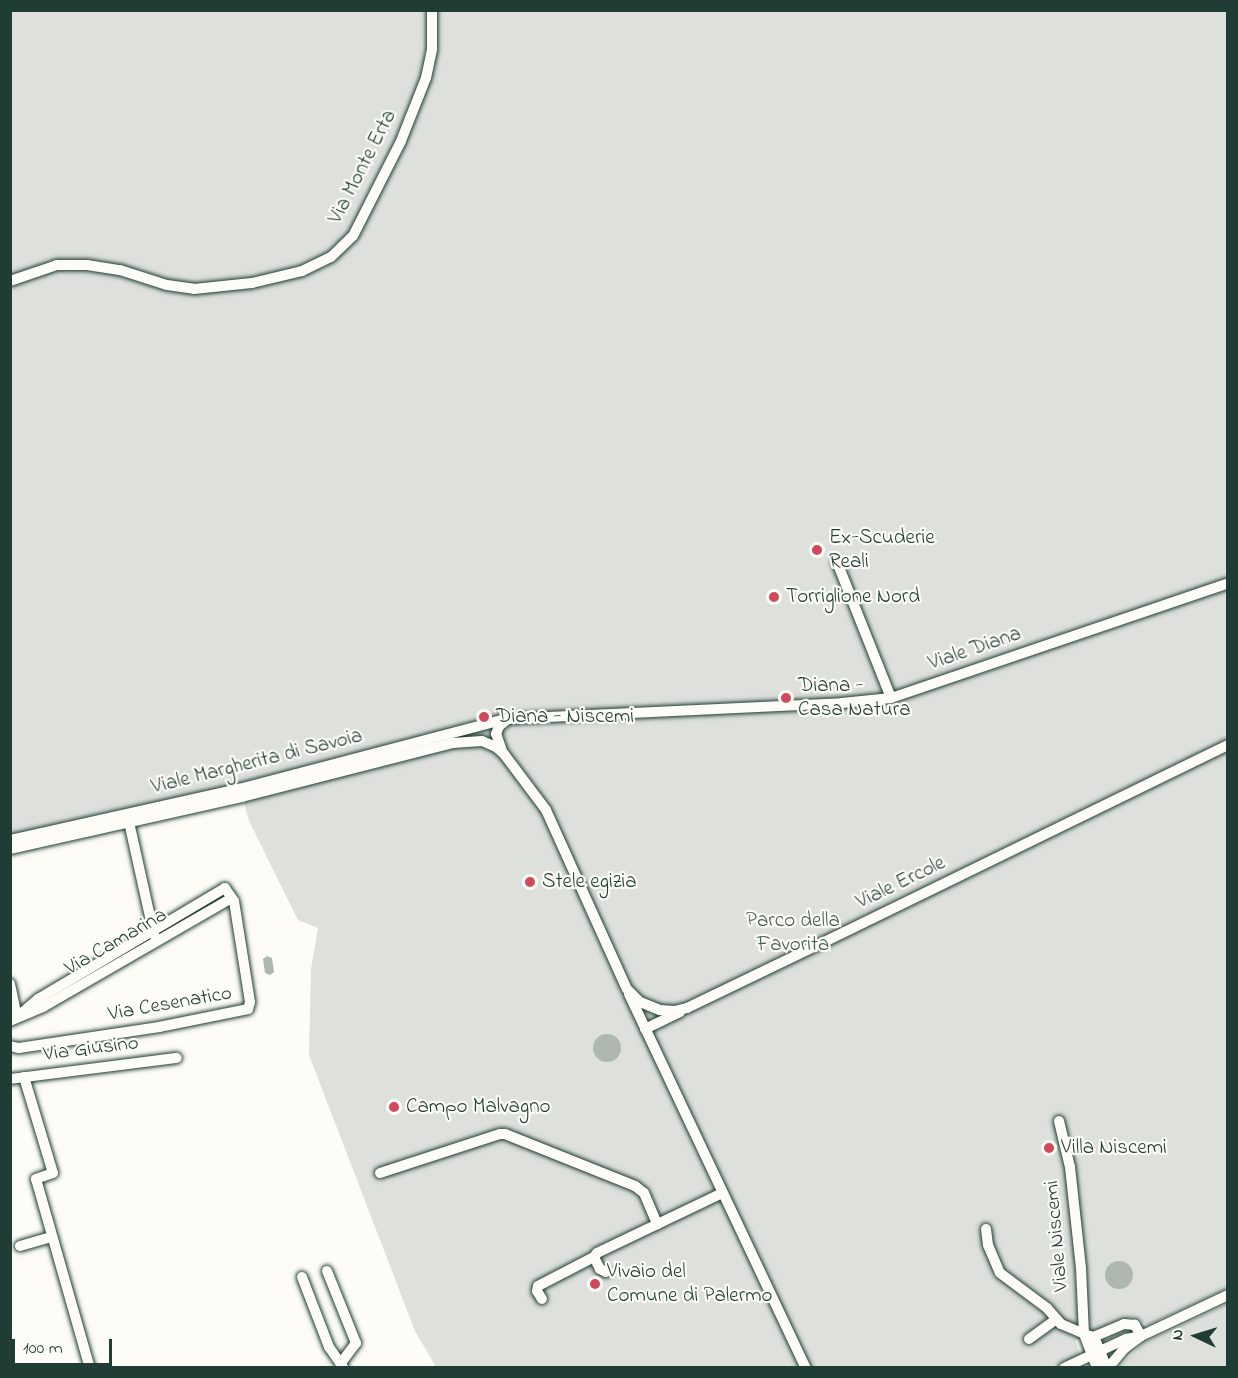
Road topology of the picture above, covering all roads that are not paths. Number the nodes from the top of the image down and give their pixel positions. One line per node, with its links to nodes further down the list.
1 (432, 10): 2 (street, Via Monte Erta)
2 (10, 281)
3 (837, 562): 5 (street)
4 (1227, 583): 5 (street, Viale Diana)
5 (891, 698): 6 (street, Viale Diana)
6 (511, 718): 9 (street); 11 (street, Viale Margherita di Savoia)
7 (482, 741): 9 (street, Viale Ercole); 10 (street, Viale Margherita di Savoia)
8 (1227, 745): 17 (street, Viale Ercole)
9 (504, 754): 16 (street, Viale Ercole)
10 (129, 822): 12 (street, Viale Margherita di Savoia); 14 (street)
11 (10, 840)
12 (10, 849)
13 (228, 893): 14 (street, Via Camarina); 20 (street, Via Cesenatico)
14 (154, 936): 18 (street, Via Camarina)
15 (10, 984): 18 (street)
16 (627, 989): 17 (street, Viale Ercole); 19 (street)
17 (687, 1008): 19 (street)
18 (14, 1019)
19 (645, 1029): 26 (street)
20 (10, 1046)
21 (177, 1058): 22 (street, Via Giusino)
22 (24, 1077): 23 (street, Via Giusino); 29 (street)
23 (10, 1079)
24 (1059, 1121): 38 (street, Viale Niscemi)
25 (380, 1173): 27 (street)
26 (722, 1193): 27 (street); 44 (street)
27 (657, 1224): 31 (street)
28 (986, 1229): 37 (street)
29 (52, 1237): 30 (street); 43 (street)
30 (20, 1246)
31 (594, 1257): 33 (street); 36 (street)
32 (327, 1271): 42 (street)
33 (606, 1272)
34 (302, 1277): 42 (street)
35 (1227, 1295): 39 (street)
36 (542, 1299)
37 (1057, 1319): 38 (street); 40 (street)
38 (1089, 1335): 39 (street); 41 (street)
39 (1141, 1336): 41 (street); 47 (street)
40 (1029, 1339)
41 (1096, 1353): 45 (street); 46 (street); 47 (street)
42 (342, 1366)
43 (90, 1368)
44 (806, 1368)
45 (1064, 1368)
46 (1097, 1368)
47 (1108, 1368)

